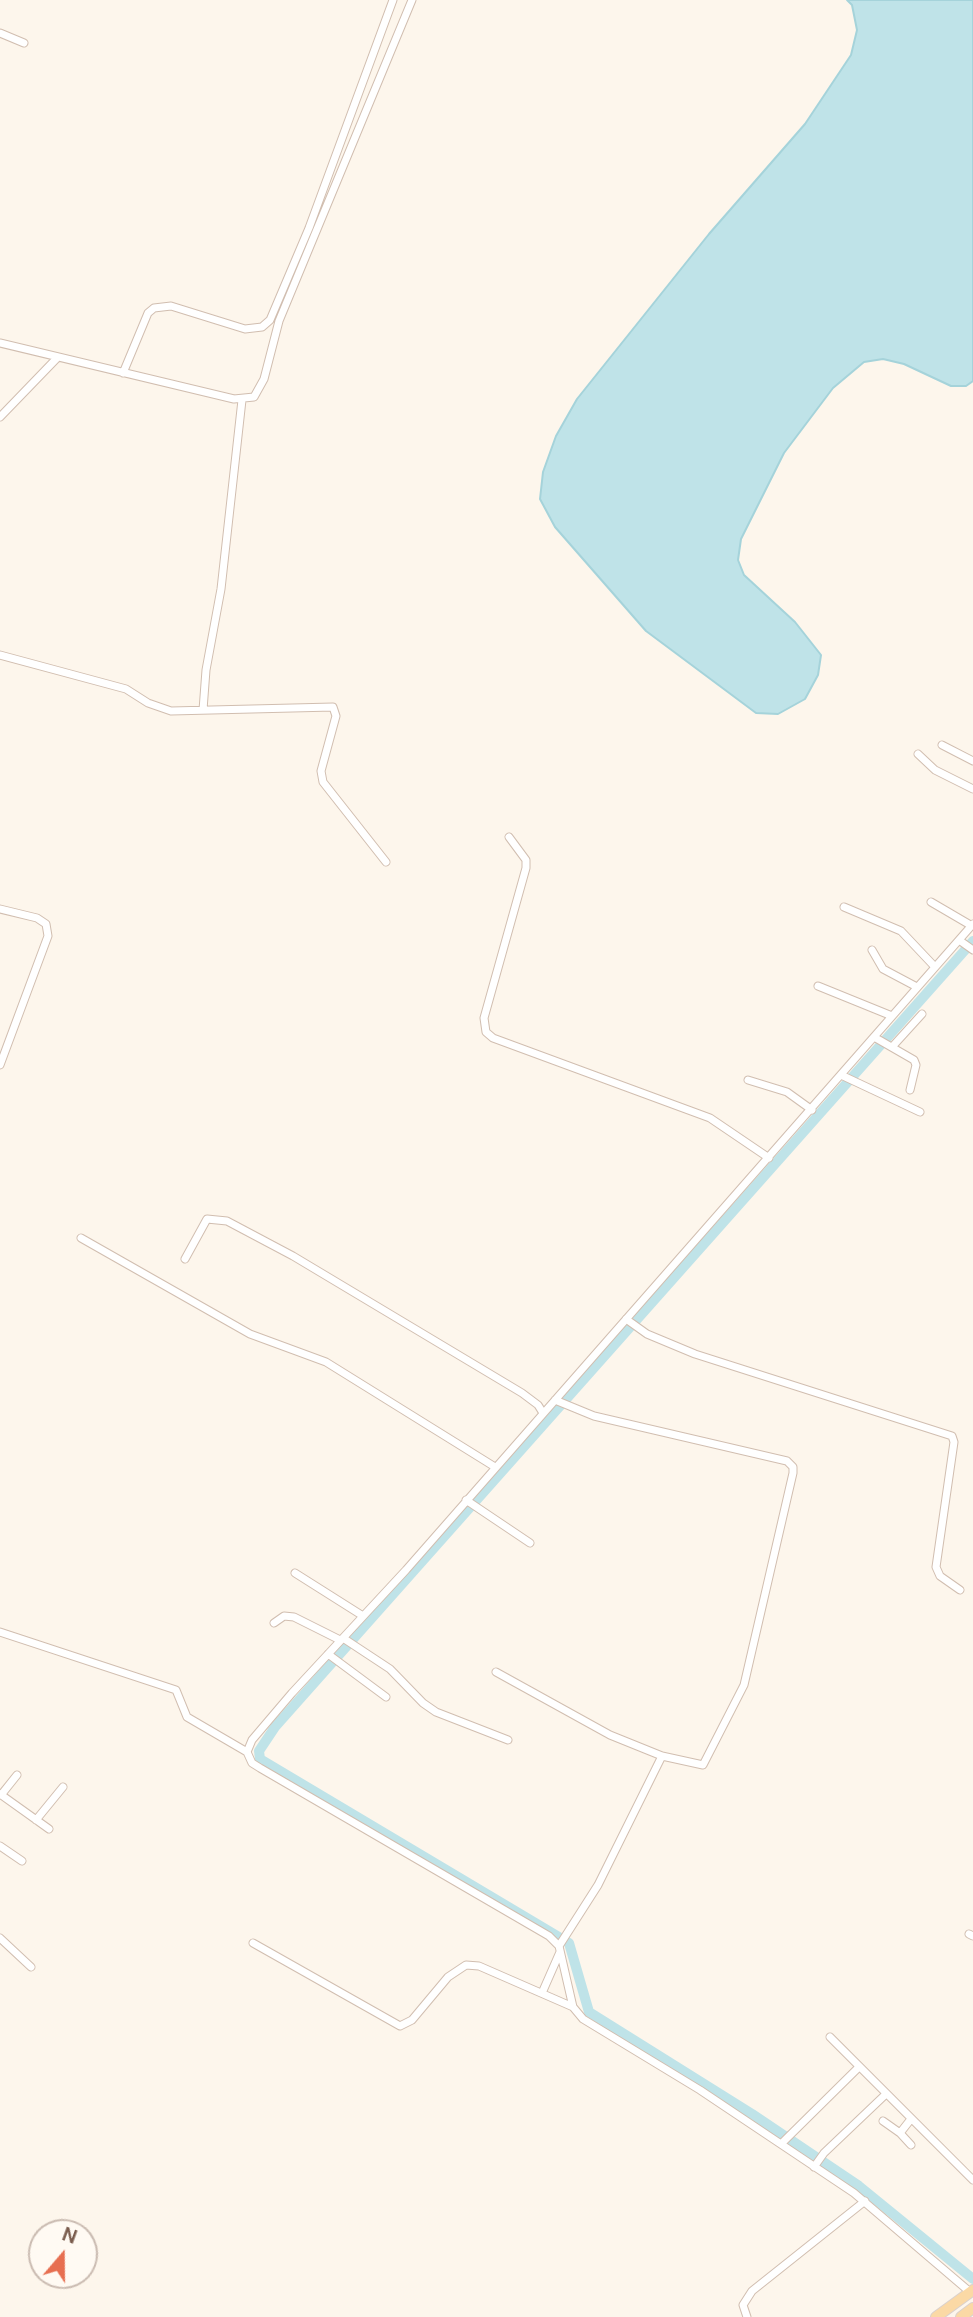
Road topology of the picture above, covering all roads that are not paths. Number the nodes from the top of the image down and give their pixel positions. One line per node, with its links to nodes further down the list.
1 (393, 0): 7 (street)
2 (412, 0): 8 (street)
3 (0, 33): 4 (street)
4 (24, 43)
5 (0, 343): 6 (street)
6 (58, 357): 7 (street); 9 (street)
7 (122, 373): 8 (street)
8 (242, 400): 11 (street)
9 (0, 417)
10 (0, 655): 11 (street)
11 (202, 710): 17 (street)
12 (942, 744): 14 (street)
13 (918, 754): 15 (street)
14 (973, 761)
15 (973, 789)
16 (509, 837): 37 (street)
17 (386, 862)
18 (931, 902): 21 (street)
19 (844, 906): 24 (street)
20 (0, 909): 31 (street)
21 (972, 925): 22 (street)
22 (967, 946): 24 (street)
23 (872, 950): 26 (street)
24 (935, 967): 26 (street)
25 (818, 986): 28 (street)
26 (917, 988): 28 (street)
27 (922, 1014): 30 (street)
28 (892, 1016): 29 (street)
29 (874, 1037): 30 (street); 32 (street)
30 (892, 1047): 34 (street)
31 (0, 1065)
32 (841, 1075): 35 (street); 36 (street)
33 (748, 1080): 35 (street)
34 (910, 1090)
35 (812, 1110): 37 (street)
36 (920, 1112)
37 (769, 1158): 40 (street)
38 (81, 1238): 43 (street)
39 (185, 1259): 42 (street)
40 (631, 1322): 41 (street); 47 (street)
41 (557, 1401): 42 (street); 57 (street)
42 (543, 1413): 43 (street)
43 (495, 1467): 44 (street)
44 (468, 1502): 45 (street); 48 (street)
45 (530, 1543)
46 (295, 1573): 48 (street)
47 (960, 1590)
48 (363, 1616): 51 (street)
49 (274, 1623): 51 (street)
50 (0, 1632): 56 (street)
51 (346, 1641): 52 (street); 55 (street)
52 (328, 1654): 54 (street); 56 (street)
53 (496, 1672): 57 (street)
54 (386, 1697)
55 (508, 1740)
56 (247, 1752): 68 (street)
57 (662, 1756): 68 (street)
58 (17, 1775): 60 (street)
59 (63, 1787): 62 (street)
60 (3, 1796): 61 (street); 62 (street)
61 (0, 1807)
62 (37, 1820): 63 (street)
63 (49, 1829)
64 (0, 1846): 65 (street)
65 (22, 1861)
66 (0, 1938): 69 (street)
67 (253, 1943): 70 (street)
68 (560, 1948): 70 (street); 71 (street)
69 (32, 1967)
70 (542, 1993): 71 (street)
71 (573, 2007): 78 (street)
72 (830, 2037): 73 (street)
73 (859, 2067): 74 (street); 78 (street)
74 (886, 2094): 75 (street); 80 (street)
75 (911, 2119): 77 (street); 81 (street)
76 (883, 2121): 77 (street)
77 (900, 2133): 79 (street)
78 (784, 2139): 80 (street)
79 (911, 2145)
80 (816, 2164): 82 (street)
81 (973, 2180)
82 (866, 2201): 83 (street); 85 (street)
83 (972, 2291): 86 (main road)
84 (972, 2311): 87 (main road)
85 (747, 2317)
86 (936, 2317)
87 (961, 2317)

